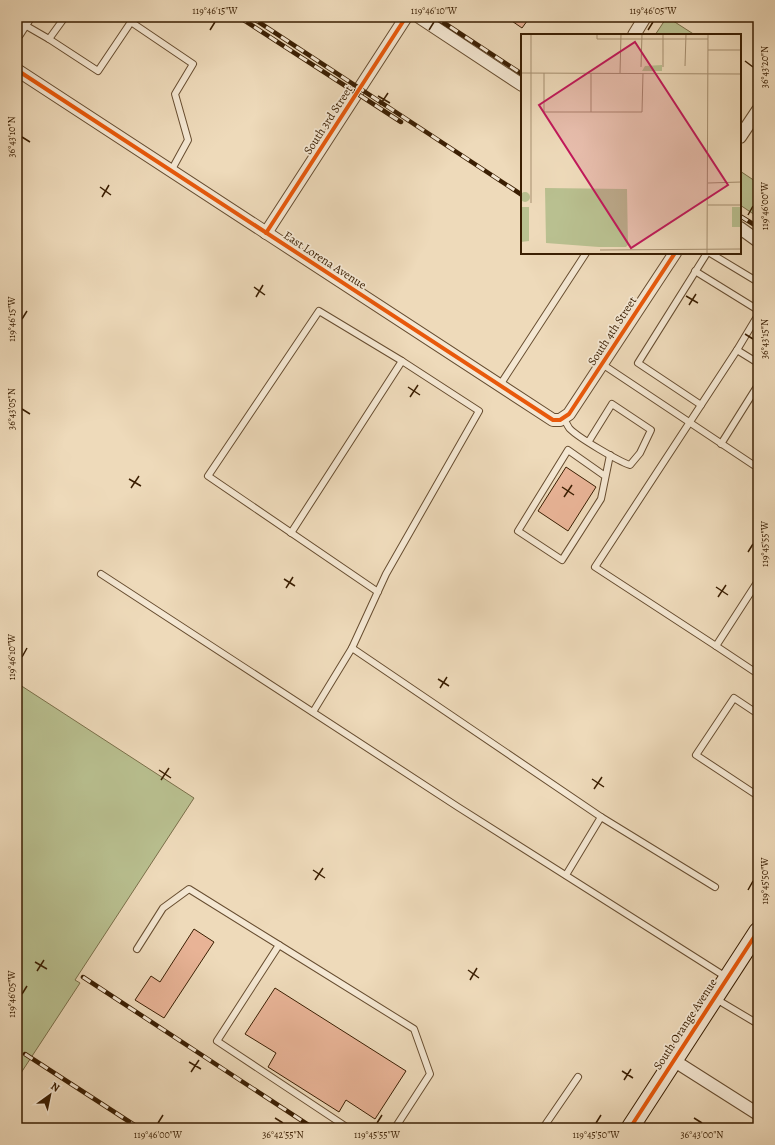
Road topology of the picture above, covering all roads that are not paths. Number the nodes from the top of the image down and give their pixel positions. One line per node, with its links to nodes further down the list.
1 (65, 17): 7 (lane)
2 (406, 17): 14 (street, South 3rd Street)
3 (419, 17): 9 (street)
4 (646, 17): 6 (street)
5 (23, 25): 7 (lane)
6 (635, 34)
7 (49, 39): 12 (lane)
8 (17, 70): 12 (street, East Lorena Avenue)
9 (521, 84)
10 (758, 110): 11 (street)
11 (741, 136)
12 (171, 171): 14 (street, East Lorena Avenue)
13 (741, 229): 15 (street)
14 (266, 233): 28 (street, East Lorena Avenue)
15 (758, 241)
16 (585, 254): 28 (lane)
17 (706, 254): 20 (lane)
18 (712, 254): 21 (lane)
19 (670, 255): 27 (street, South 4th Street)
20 (695, 271): 22 (lane); 30 (lane)
21 (758, 282)
22 (758, 310)
23 (758, 314): 24 (lane)
24 (737, 350): 26 (lane); 30 (lane)
25 (402, 361): 38 (lane); 38 (lane); 41 (lane)
26 (758, 363)
27 (602, 364): 31 (street, South 4th Street); 32 (lane)
28 (500, 385): 31 (street, East Lorena Avenue)
29 (758, 385): 34 (lane)
30 (701, 405): 32 (lane)
31 (564, 419): 33 (lane)
32 (689, 423): 34 (lane); 42 (lane)
33 (589, 441): 35 (lane); 35 (lane)
34 (721, 444): 36 (lane)
35 (610, 455): 37 (lane)
36 (758, 468)
37 (605, 476): 37 (lane)
38 (290, 532): 41 (lane)
39 (102, 574): 45 (lane)
40 (758, 582): 42 (lane)
41 (378, 592): 43 (lane)
42 (716, 646): 44 (lane)
43 (352, 648): 45 (lane); 48 (lane)
44 (758, 674)
45 (313, 712): 49 (lane)
46 (758, 714): 47 (lane)
47 (758, 796)
48 (601, 817): 49 (lane); 50 (lane)
49 (566, 875): 54 (lane)
50 (715, 887)
51 (758, 931): 54 (street, South Orange Avenue)
52 (278, 945): 53 (lane); 60 (lane); 61 (lane)
53 (137, 949)
54 (727, 978): 55 (street, South Orange Avenue)
55 (714, 998): 56 (lane); 57 (street, South Orange Avenue)
56 (758, 1024)
57 (673, 1060): 59 (street); 63 (street, South Orange Avenue)
58 (578, 1077): 62 (lane)
59 (758, 1114)
60 (348, 1128)
61 (395, 1128)
62 (543, 1128)
63 (630, 1128)

